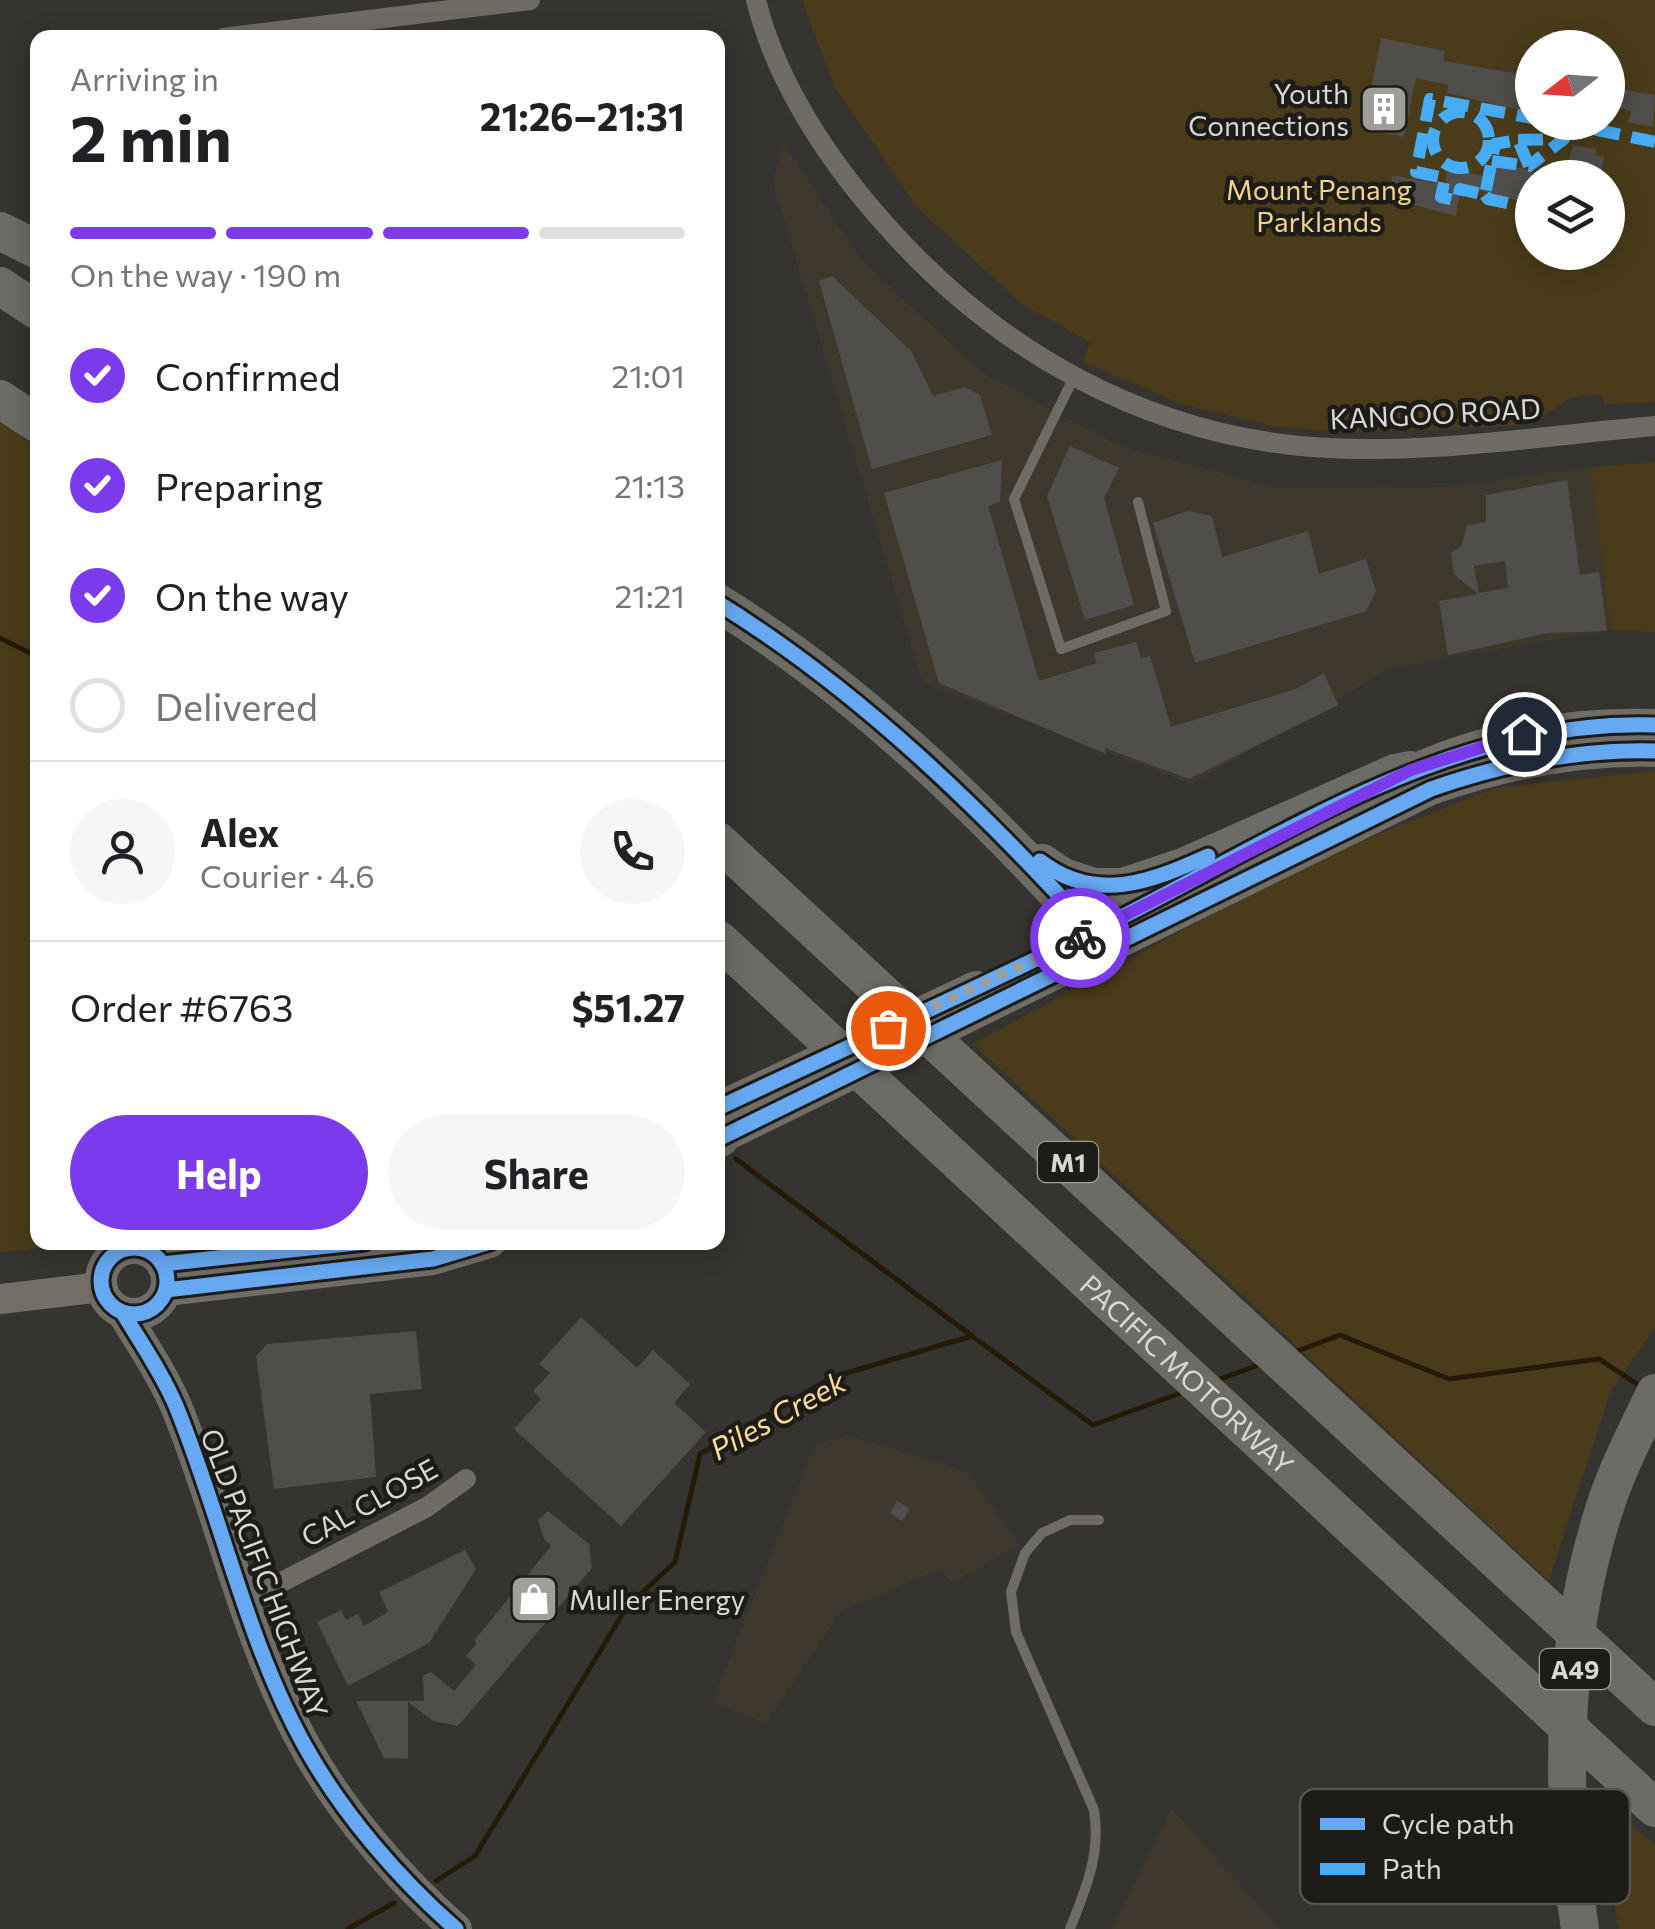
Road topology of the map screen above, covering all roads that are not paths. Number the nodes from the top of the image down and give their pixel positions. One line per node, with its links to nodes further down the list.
1 (530, 0): 3 (street)
2 (756, 0): 9 (street, KANGOO ROAD)
3 (288, 30)
4 (0, 231): 5 (highway)
5 (30, 246)
6 (0, 286): 7 (highway)
7 (30, 306)
8 (0, 371): 10 (highway)
9 (1074, 377): 13 (street, KANGOO ROAD); 14 (lane)
10 (30, 389)
11 (0, 399): 12 (highway)
12 (30, 419)
13 (1655, 426)
14 (1138, 502)
15 (725, 608): 19 (highway)
16 (1655, 725): 18 (main road)
17 (1655, 751): 21 (main road)
18 (1411, 770): 19 (highway); 21 (main road)
19 (1008, 839): 21 (highway)
20 (725, 847): 33 (highway, M1)
21 (1097, 940): 23 (main road)
22 (725, 945): 35 (highway, PACIFIC MOTORWAY / M1)
23 (725, 1126)
24 (332, 1250): 27 (main road)
25 (463, 1250): 27 (main road)
26 (100, 1287): 27 (main road); 27 (main road); 28 (main road)
27 (151, 1294): 32 (main road, OLD PACIFIC HIGHWAY)
28 (0, 1299)
29 (1649, 1406): 34 (highway, A49)
30 (466, 1478): 32 (street, CAL CLOSE)
31 (1098, 1520): 38 (lane)
32 (245, 1600): 37 (main road, OLD PACIFIC HIGHWAY)
33 (1644, 1697)
34 (1568, 1789)
35 (1642, 1795)
36 (1576, 1904): 39 (highway, A49)
37 (456, 1929)
38 (1070, 1929)
39 (1580, 1929)

